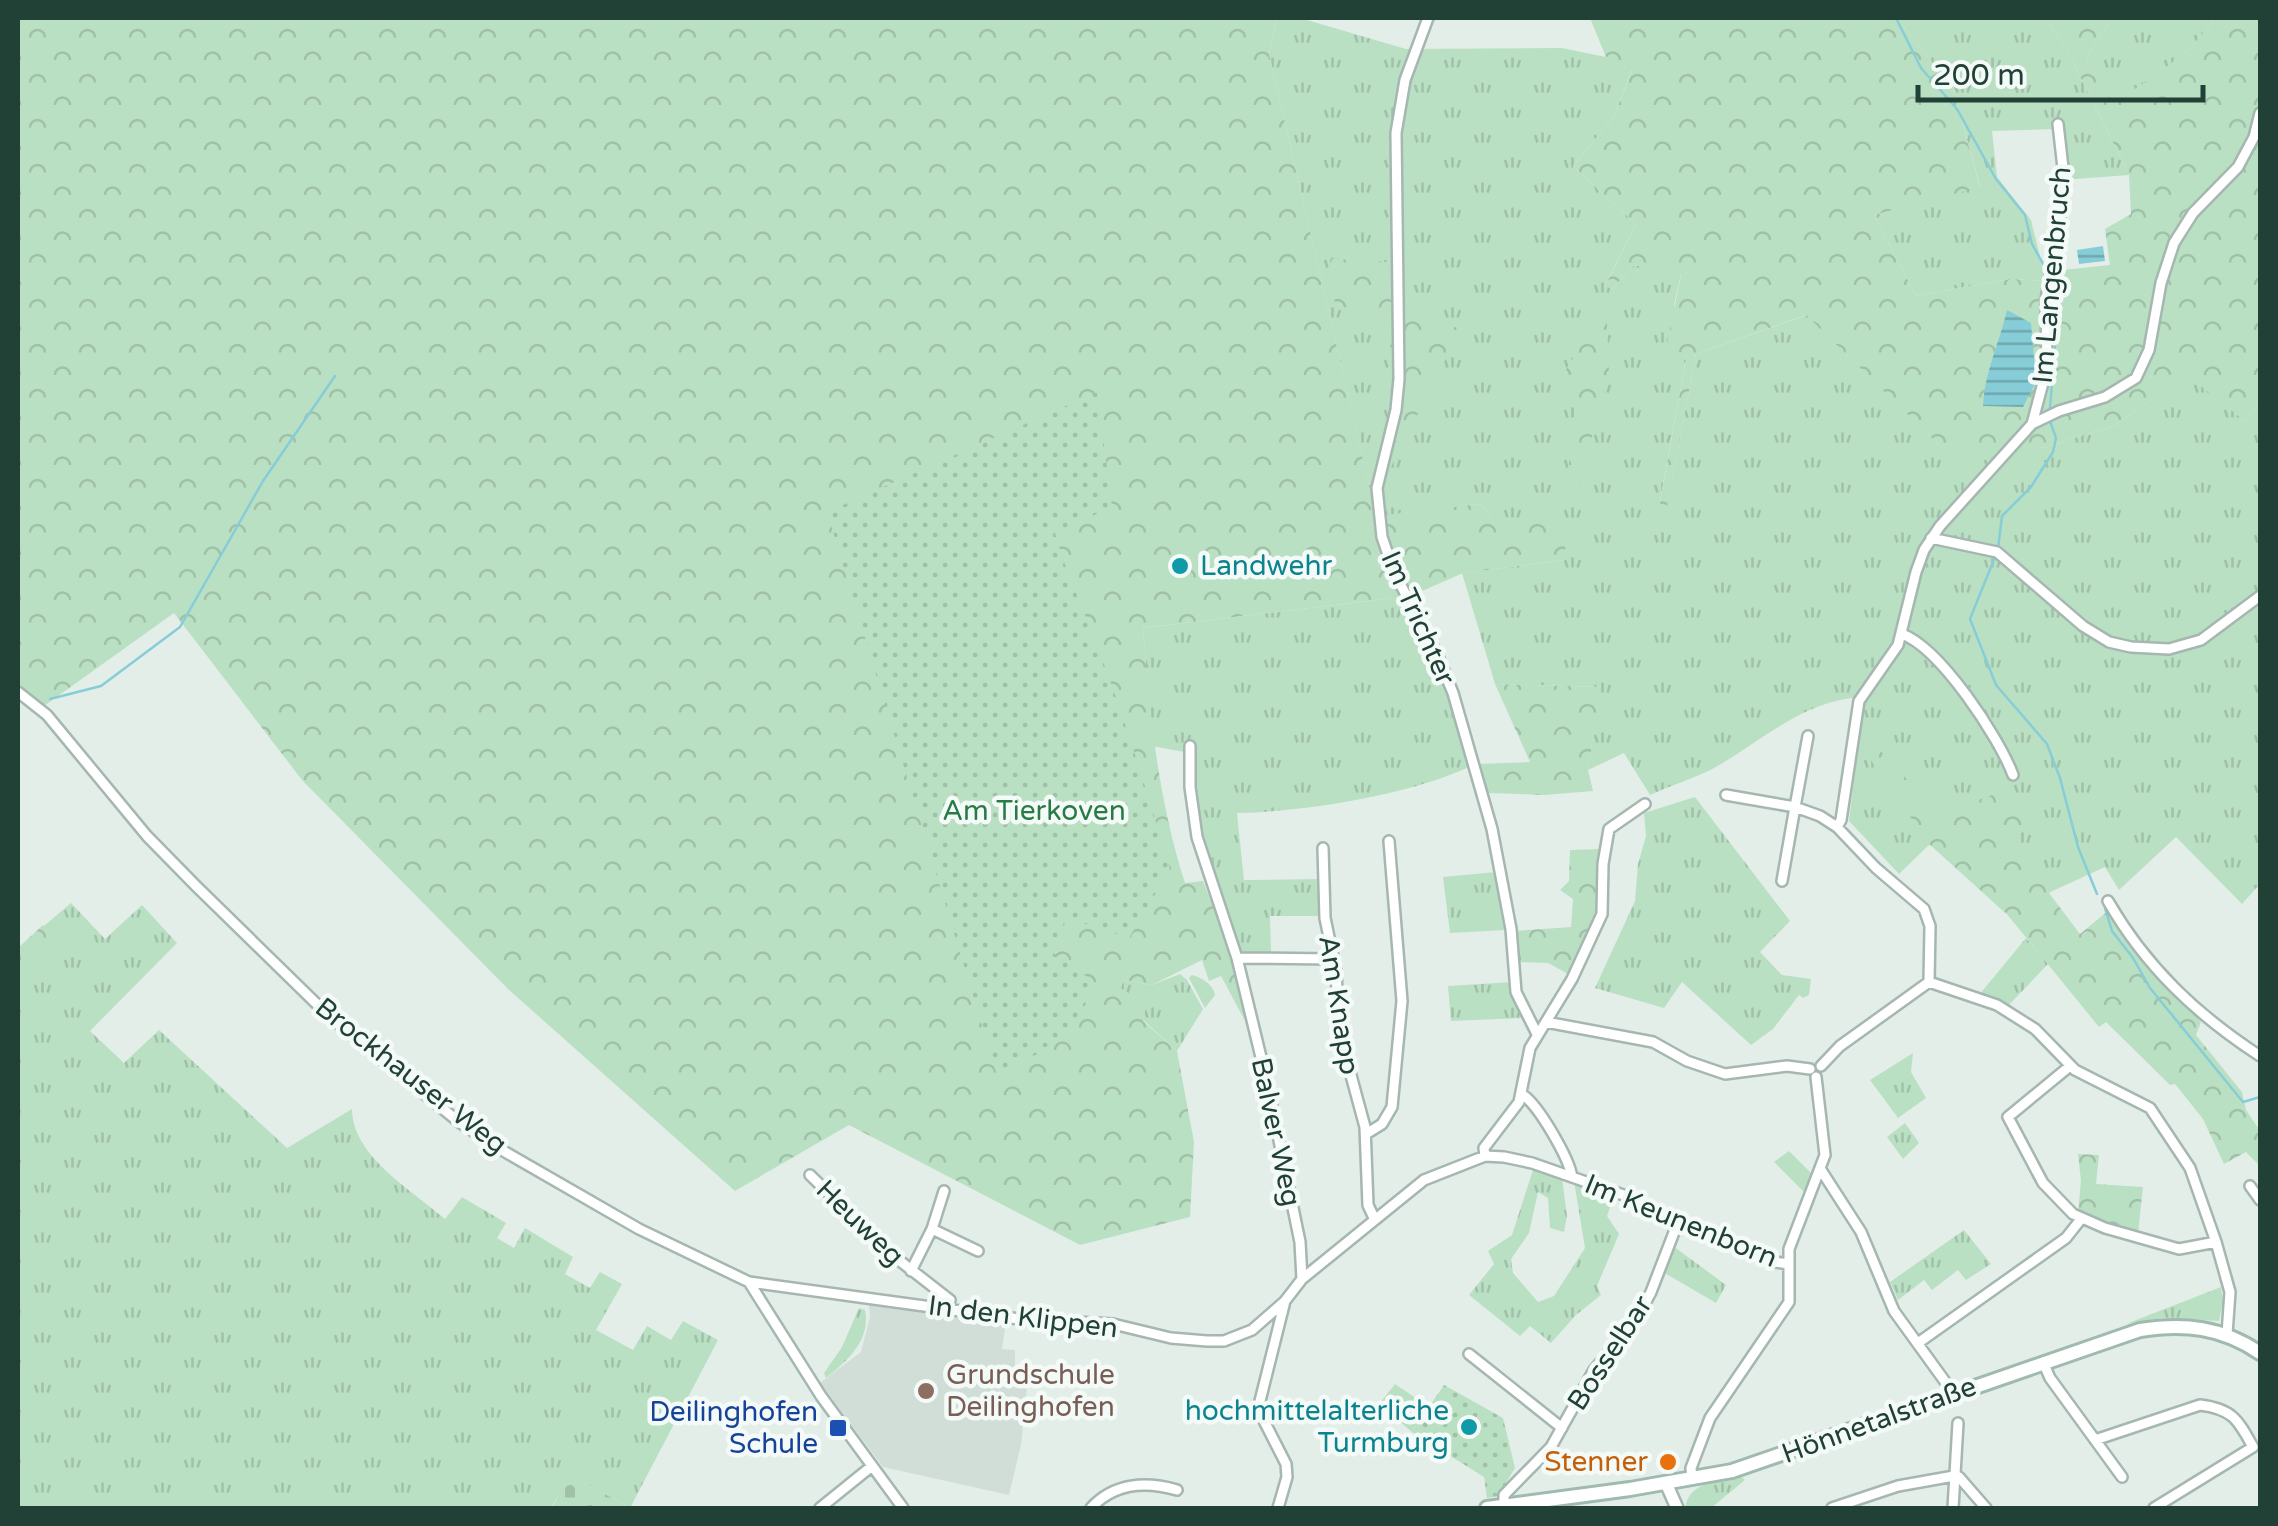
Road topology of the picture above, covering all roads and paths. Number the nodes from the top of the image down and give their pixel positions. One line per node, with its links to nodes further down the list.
1 (1428, 18): 24 (street, Im Trichter)
2 (2260, 113): 4 (street, Im Langenbruch)
3 (2058, 124): 4 (street, Im Langenbruch)
4 (2032, 424): 5 (street, Im Langenbruch)
5 (1932, 538): 6 (street); 7 (street, Im Langenbruch)
6 (2260, 596)
7 (1902, 634): 11 (street); 15 (street, Im Langenbruch)
8 (18, 692): 46 (street, Brockhauser Weg)
9 (1808, 736): 14 (street)
10 (1190, 746): 20 (street, Balver Weg)
11 (2012, 775)
12 (1726, 795): 14 (street)
13 (1645, 804): 23 (street)
14 (1795, 807): 15 (street); 18 (street)
15 (1837, 827): 22 (street)
16 (1389, 841): 29 (street)
17 (1323, 848): 21 (street, Am Knapp)
18 (1782, 881)
19 (2108, 901): 25 (street)
20 (1236, 958): 21 (street); 45 (street, Balver Weg)
21 (1333, 959): 29 (street, Am Knapp)
22 (1929, 982): 26 (street); 27 (street)
23 (1546, 1022): 24 (street); 27 (street)
24 (1536, 1034): 28 (street)
25 (2260, 1056)
26 (2070, 1066): 38 (street); 41 (street)
27 (1816, 1071): 31 (street)
28 (1523, 1095): 30 (street); 33 (street, Im Keunenborn)
29 (1366, 1134): 37 (street, Am Knapp)
30 (1484, 1156): 33 (street, Im Keunenborn); 37 (street)
31 (1821, 1170): 43 (street); 50 (street)
32 (810, 1175): 44 (street, Heuweg)
33 (1572, 1177): 39 (street, Im Keunenborn)
34 (2250, 1186): 36 (street)
35 (944, 1191): 40 (street)
36 (2260, 1200)
37 (1374, 1218): 45 (street)
38 (2081, 1219): 41 (street); 50 (street)
39 (1678, 1222): 43 (street, Im Keunenborn); 56 (street, Bosselbar)
40 (932, 1228): 42 (street); 44 (street)
41 (2216, 1242): 49 (street)
42 (978, 1251)
43 (1788, 1264): 60 (street)
44 (912, 1272): 48 (street, Heuweg)
45 (1302, 1279): 47 (street)
46 (749, 1282): 48 (street, In den Klippen); 58 (street)
47 (1284, 1302): 48 (street, In den Klippen); 69 (street)
48 (945, 1310)
49 (2227, 1334): 51 (main road, Hönnetalstraße); 53 (main road, Hönnetalstraße)
50 (1918, 1344): 54 (street)
51 (2260, 1352)
52 (1469, 1354): 56 (street, Bosselbar)
53 (2043, 1362): 54 (main road, Hönnetalstraße); 57 (street)
54 (1954, 1394): 60 (main road, Hönnetalstraße)
55 (1958, 1423): 59 (street)
56 (1562, 1428): 64 (street, Bosselbar)
57 (2095, 1440): 61 (street); 74 (street)
58 (872, 1466): 66 (street); 67 (street)
59 (1954, 1476): 65 (street); 72 (street); 73 (street)
60 (1692, 1478): 62 (main road, Hönnetalstraße)
61 (2122, 1478)
62 (1666, 1483): 64 (main road, Hönnetalstraße); 71 (street)
63 (1177, 1490): 68 (street)
64 (1504, 1506): 70 (main road, Hönnetalstraße)
65 (1840, 1507)
66 (820, 1508)
67 (903, 1508)
68 (1091, 1508)
69 (1278, 1508)
70 (1488, 1508)
71 (1677, 1508)
72 (1953, 1508)
73 (1986, 1508)
74 (2154, 1508)

